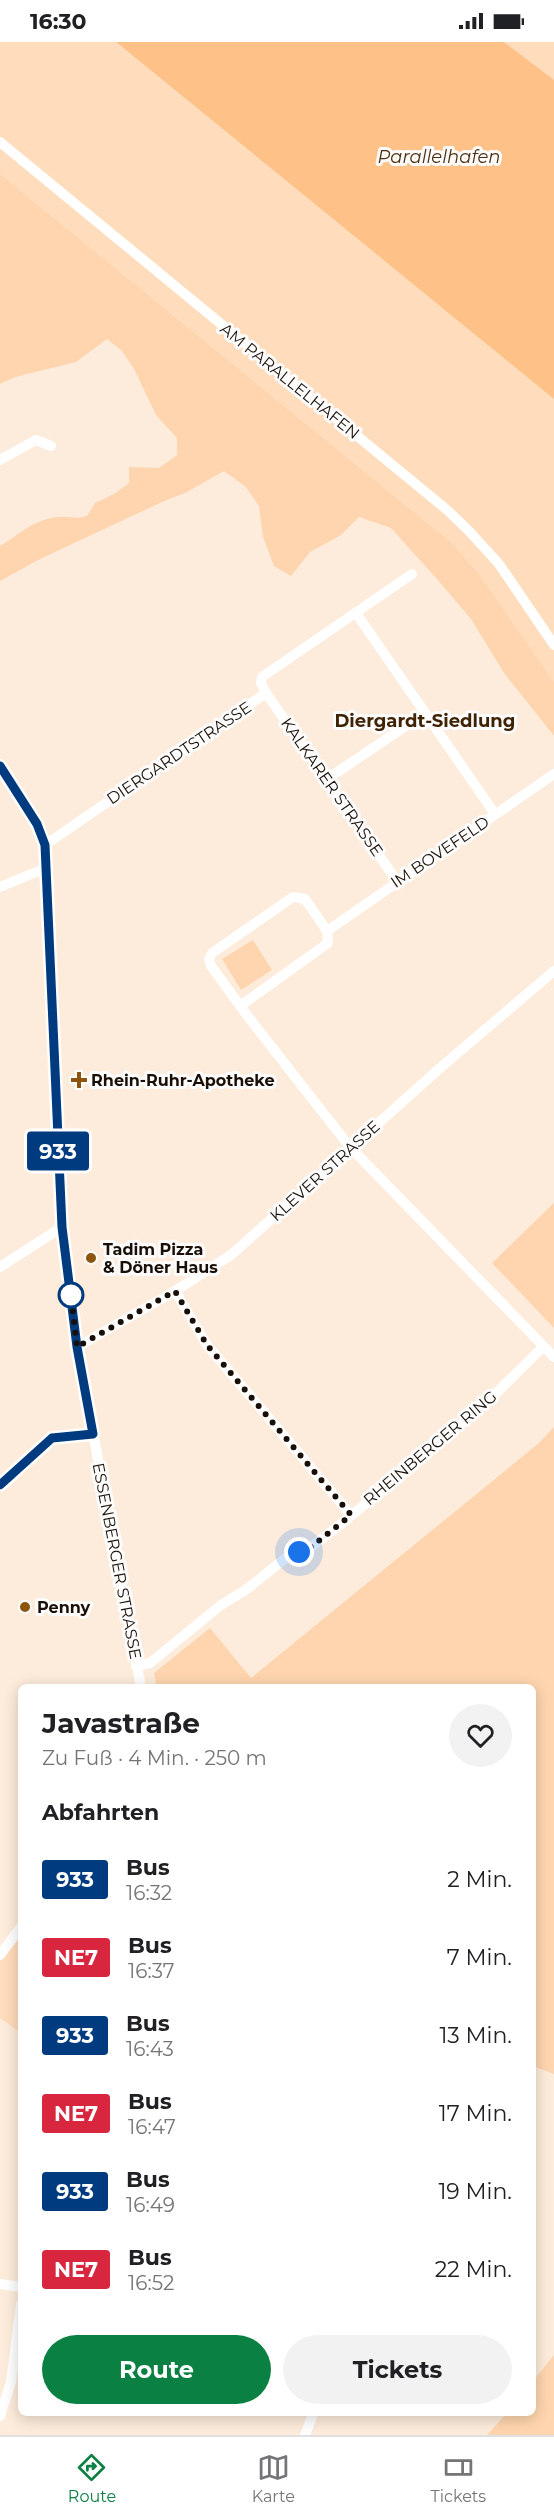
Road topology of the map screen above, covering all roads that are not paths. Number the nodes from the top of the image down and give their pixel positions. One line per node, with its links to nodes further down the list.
1 (0, 142): 6 (street, AM PARALLELHAFEN)
2 (51, 446): 3 (street)
3 (0, 460)
4 (412, 574): 5 (street, DIERGARDTSTRASSE)
5 (356, 613): 7 (street, DIERGARDTSTRASSE); 8 (street)
6 (554, 645)
7 (266, 693): 11 (street, KALKARER STRASSE); 13 (street, DIERGARDTSTRASSE)
8 (425, 713): 11 (street); 12 (street)
9 (0, 766): 13 (street, ESSENBERGER STRASSE)
10 (554, 774): 12 (street, IM BOVEFELD)
11 (327, 779): 15 (street, KALKARER STRASSE)
12 (495, 814): 15 (street, IM BOVEFELD)
13 (45, 845): 14 (street, ESSENBERGER STRASSE)
14 (46, 868): 16 (street); 21 (street, ESSENBERGER STRASSE)
15 (397, 881): 17 (street, IM BOVEFELD)
16 (0, 887)
17 (327, 931): 19 (street, IM BOVEFELD); 19 (street)
18 (554, 971): 20 (street, KLEVER STRASSE)
19 (240, 1006): 20 (street)
20 (350, 1147): 23 (street, KLEVER STRASSE); 25 (street)
21 (62, 1227): 22 (street); 24 (street, ESSENBERGER STRASSE)
22 (0, 1267)
23 (175, 1291): 24 (street, KLEVER STRASSE); 29 (street)
24 (77, 1347): 27 (street, ESSENBERGER STRASSE)
25 (543, 1347): 26 (street); 29 (street, RHEINBERGER RING)
26 (554, 1357)
27 (93, 1434): 28 (street); 30 (street, ESSENBERGER STRASSE)
28 (0, 1485)
29 (351, 1515): 30 (street, RHEINBERGER RING)
30 (136, 1666): 31 (street, ESSENBERGER STRASSE)
31 (140, 1684)
32 (18, 1931): 33 (street)
33 (0, 1955)
34 (0, 2284): 35 (street)
35 (18, 2287)
36 (18, 2325): 37 (street)
37 (0, 2416)
38 (312, 2416): 39 (street)
39 (305, 2435)

